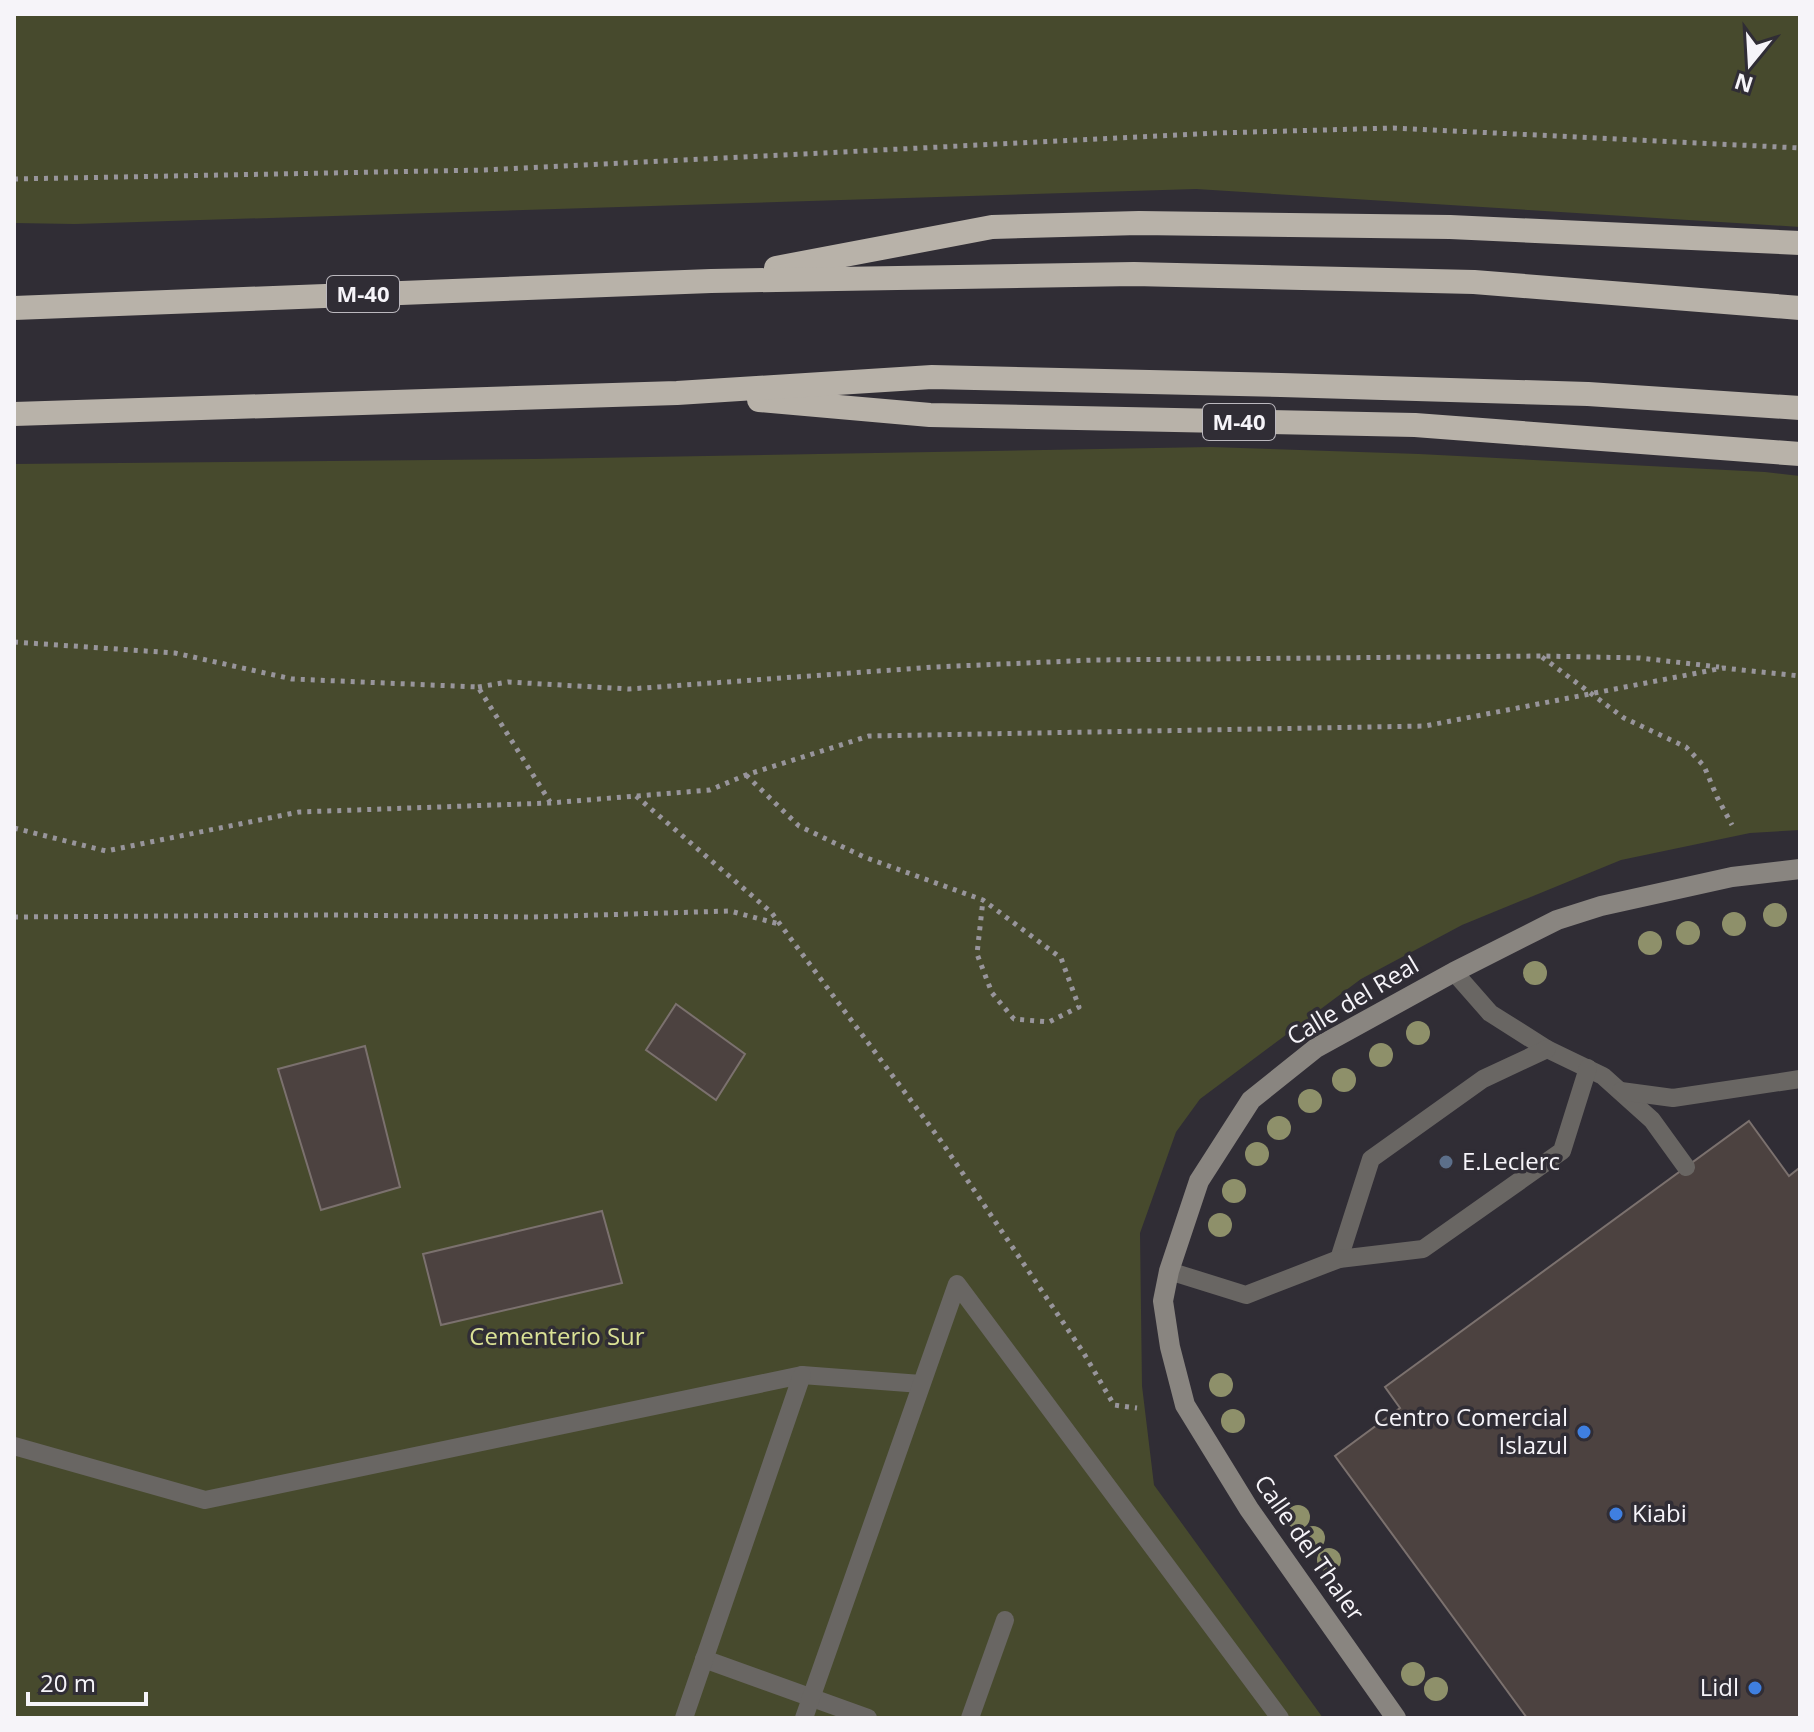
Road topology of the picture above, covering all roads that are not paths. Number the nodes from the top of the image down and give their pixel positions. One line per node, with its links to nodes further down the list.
1 (1800, 243): 2 (highway, M-40)
2 (711, 281): 3 (highway, M-40); 4 (highway, M-40)
3 (14, 308)
4 (1800, 308)
5 (677, 393): 6 (highway, M-40); 7 (highway, M-40); 8 (highway, M-40)
6 (1800, 408)
7 (14, 414)
8 (1800, 454)
9 (1800, 869): 10 (street, Calle del Real)
10 (1454, 972): 11 (lane); 17 (street, Calle del Real)
11 (1547, 1049): 12 (lane); 16 (lane)
12 (1588, 1068): 14 (lane); 16 (lane)
13 (1800, 1079): 14 (lane)
14 (1621, 1091): 15 (lane)
15 (1686, 1167)
16 (1339, 1259): 17 (lane)
17 (1169, 1271): 20 (street, Calle del Real)
18 (802, 1375): 19 (lane); 21 (lane); 23 (lane)
19 (921, 1384): 24 (lane); 29 (lane)
20 (1185, 1405): 30 (street, Calle del Thaler)
21 (14, 1446)
22 (1005, 1620): 28 (lane)
23 (704, 1659): 24 (lane); 25 (lane)
24 (812, 1697): 26 (lane); 27 (lane)
25 (684, 1718)
26 (804, 1718)
27 (868, 1718)
28 (970, 1718)
29 (1280, 1718)
30 (1396, 1718)

